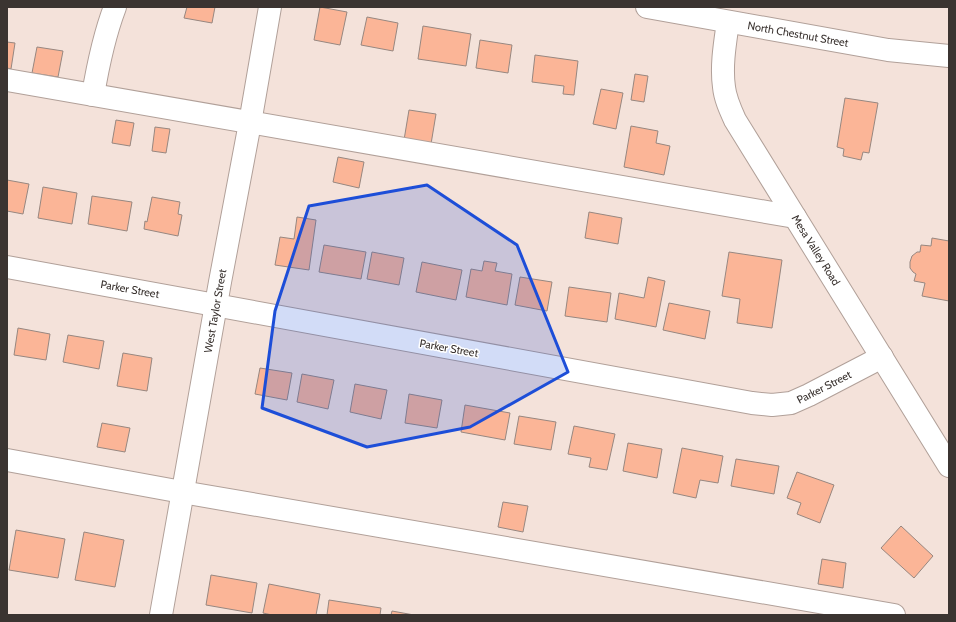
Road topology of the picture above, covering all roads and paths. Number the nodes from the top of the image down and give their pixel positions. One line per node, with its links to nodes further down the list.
1 (115, 7): 7 (street)
2 (270, 7): 8 (street, West Taylor Street)
3 (647, 7): 4 (street, North Chestnut Street)
4 (715, 16): 5 (street, North Chestnut Street); 9 (street, Mesa Valley Road)
5 (949, 56)
6 (7, 80): 7 (street)
7 (93, 95): 8 (street)
8 (250, 123): 9 (street); 11 (street, West Taylor Street)
9 (795, 217): 12 (street, Mesa Valley Road)
10 (7, 267): 11 (street, Parker Street)
11 (216, 305): 12 (street, Parker Street); 15 (street, West Taylor Street)
12 (882, 357): 14 (street, Mesa Valley Road)
13 (7, 460): 15 (street)
14 (949, 466)
15 (182, 492): 16 (street, West Taylor Street); 17 (street)
16 (161, 615)
17 (894, 615)

